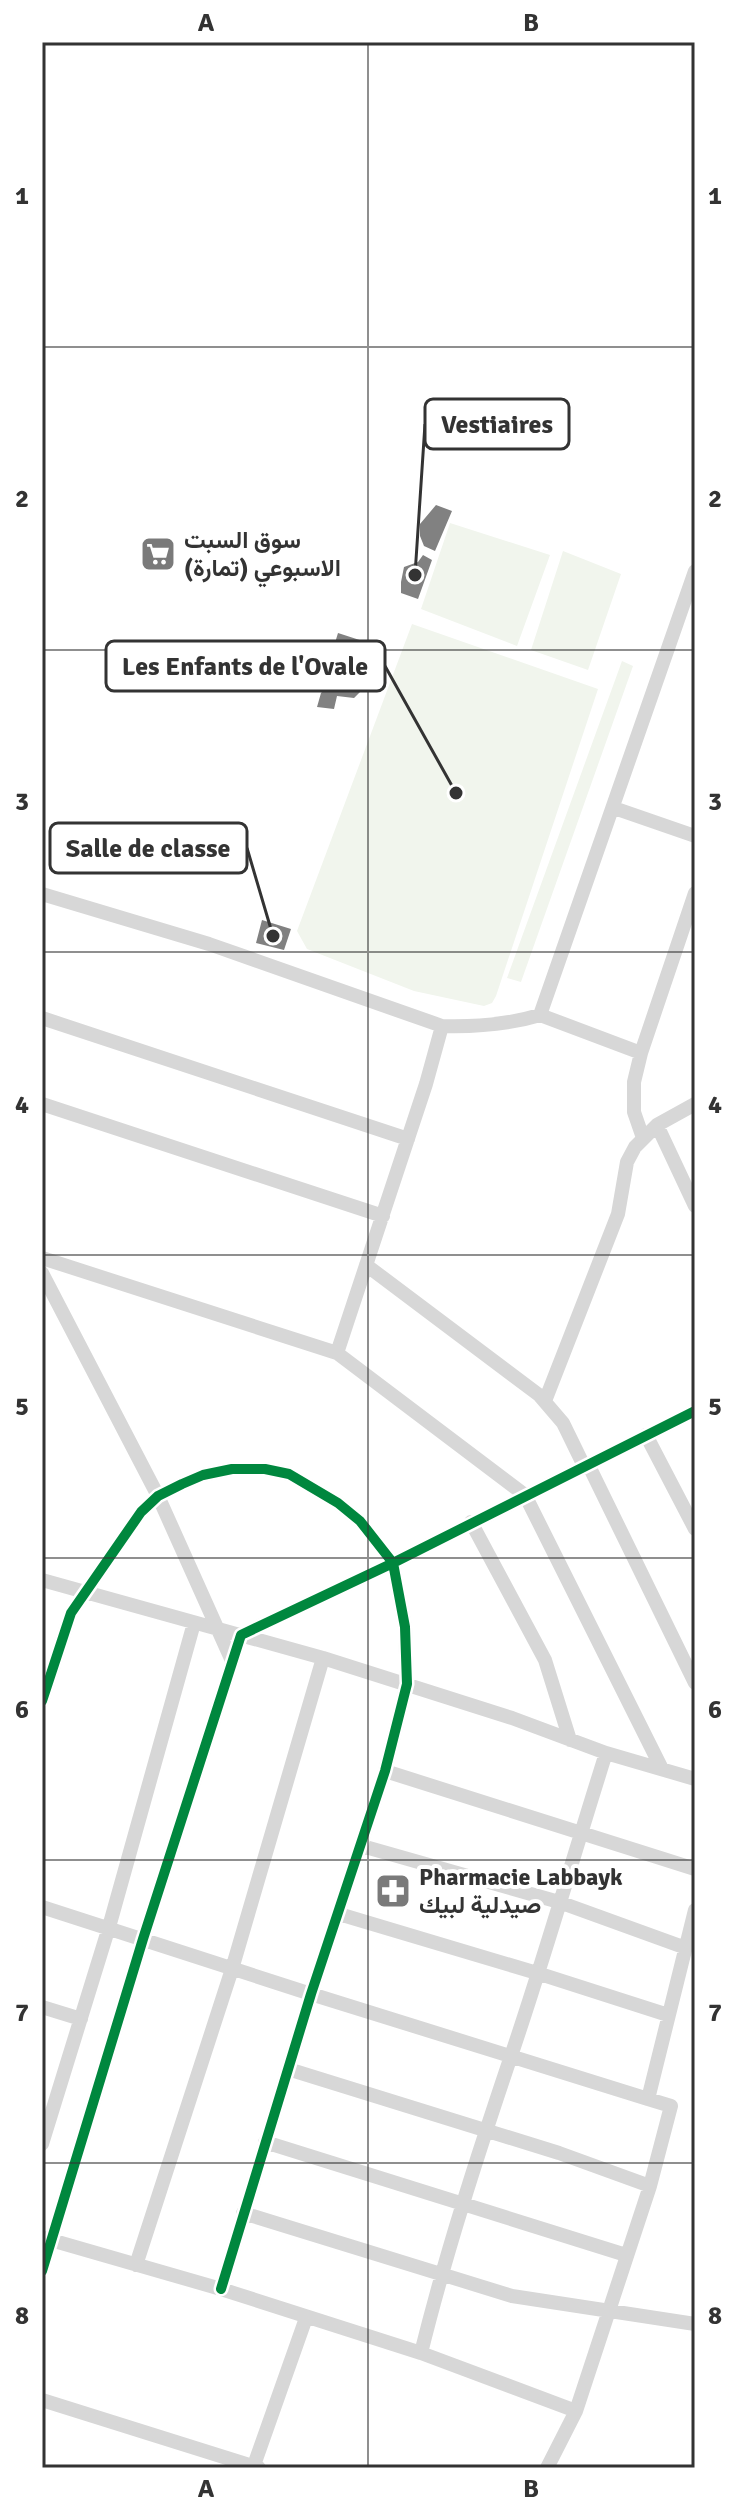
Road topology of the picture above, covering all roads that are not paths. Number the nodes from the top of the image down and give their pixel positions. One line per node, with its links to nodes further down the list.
1 (695, 571): 2 (street)
2 (692, 590): 3 (street)
3 (614, 808): 4 (street); 7 (street)
4 (695, 836)
5 (695, 893): 10 (street)
6 (42, 894): 9 (street)
7 (540, 1015): 9 (street); 10 (street)
8 (42, 1018): 15 (street)
9 (442, 1026): 15 (street)
10 (641, 1053): 14 (street)
11 (42, 1104): 17 (street)
12 (695, 1104): 13 (street)
13 (657, 1125): 14 (street); 16 (street)
14 (643, 1138): 22 (street)
15 (408, 1139): 17 (street)
16 (695, 1206)
17 (383, 1216): 19 (street)
18 (42, 1258): 21 (street)
19 (366, 1265): 21 (street); 22 (street)
20 (42, 1273): 27 (street)
21 (337, 1353): 26 (street)
22 (545, 1401): 25 (street)
23 (695, 1411): 24 (street)
24 (646, 1435): 25 (street); 29 (street)
25 (586, 1465): 26 (street); 38 (street)
26 (525, 1495): 28 (street); 43 (street)
27 (158, 1496): 30 (street); 32 (street); 34 (street)
28 (471, 1522): 30 (street); 41 (street)
29 (695, 1529)
30 (393, 1563): 35 (street); 39 (street)
31 (42, 1580): 32 (street)
32 (87, 1592): 33 (street); 40 (street)
33 (194, 1623): 34 (street); 53 (street)
34 (220, 1630): 35 (street); 37 (street)
35 (241, 1635): 36 (street); 37 (street)
36 (323, 1658): 39 (street); 56 (street)
37 (232, 1661): 54 (street)
38 (695, 1683)
39 (407, 1684): 41 (street); 44 (street)
40 (42, 1701)
41 (570, 1740): 42 (street)
42 (606, 1753): 43 (street); 46 (street)
43 (662, 1769): 45 (street)
44 (385, 1771): 46 (street); 47 (street)
45 (695, 1779)
46 (581, 1832): 48 (street); 49 (street)
47 (362, 1846): 49 (street); 52 (street)
48 (695, 1869)
49 (559, 1902): 55 (street); 57 (street)
50 (42, 1907): 53 (street)
51 (695, 1910): 55 (street)
52 (339, 1914): 57 (street); 58 (street)
53 (109, 1927): 54 (street); 61 (street)
54 (143, 1939): 56 (street); 71 (street)
55 (686, 1948): 60 (street)
56 (232, 1969): 58 (street); 73 (street)
57 (537, 1973): 60 (street); 62 (street)
58 (311, 1994): 62 (street); 63 (street)
59 (42, 2007): 61 (street)
60 (668, 2015): 64 (street)
61 (81, 2019): 67 (street)
62 (511, 2055): 64 (street); 65 (street)
63 (288, 2069): 65 (street); 66 (street)
64 (648, 2099): 68 (street)
65 (484, 2131): 68 (street); 69 (street)
66 (265, 2142): 69 (street); 70 (street)
67 (42, 2144)
68 (650, 2186): 72 (street)
69 (464, 2203): 72 (street); 75 (street)
70 (243, 2213): 75 (street); 76 (street)
71 (47, 2239): 73 (street); 74 (street)
72 (626, 2255): 77 (street)
73 (136, 2265): 76 (street)
74 (42, 2271)
75 (441, 2274): 77 (street); 80 (street)
76 (221, 2289): 78 (street)
77 (610, 2310): 79 (street); 82 (street)
78 (306, 2318): 80 (street); 83 (street)
79 (695, 2324)
80 (421, 2353): 82 (street)
81 (42, 2400): 83 (street)
82 (576, 2411): 84 (street)
83 (255, 2467)
84 (547, 2468)

